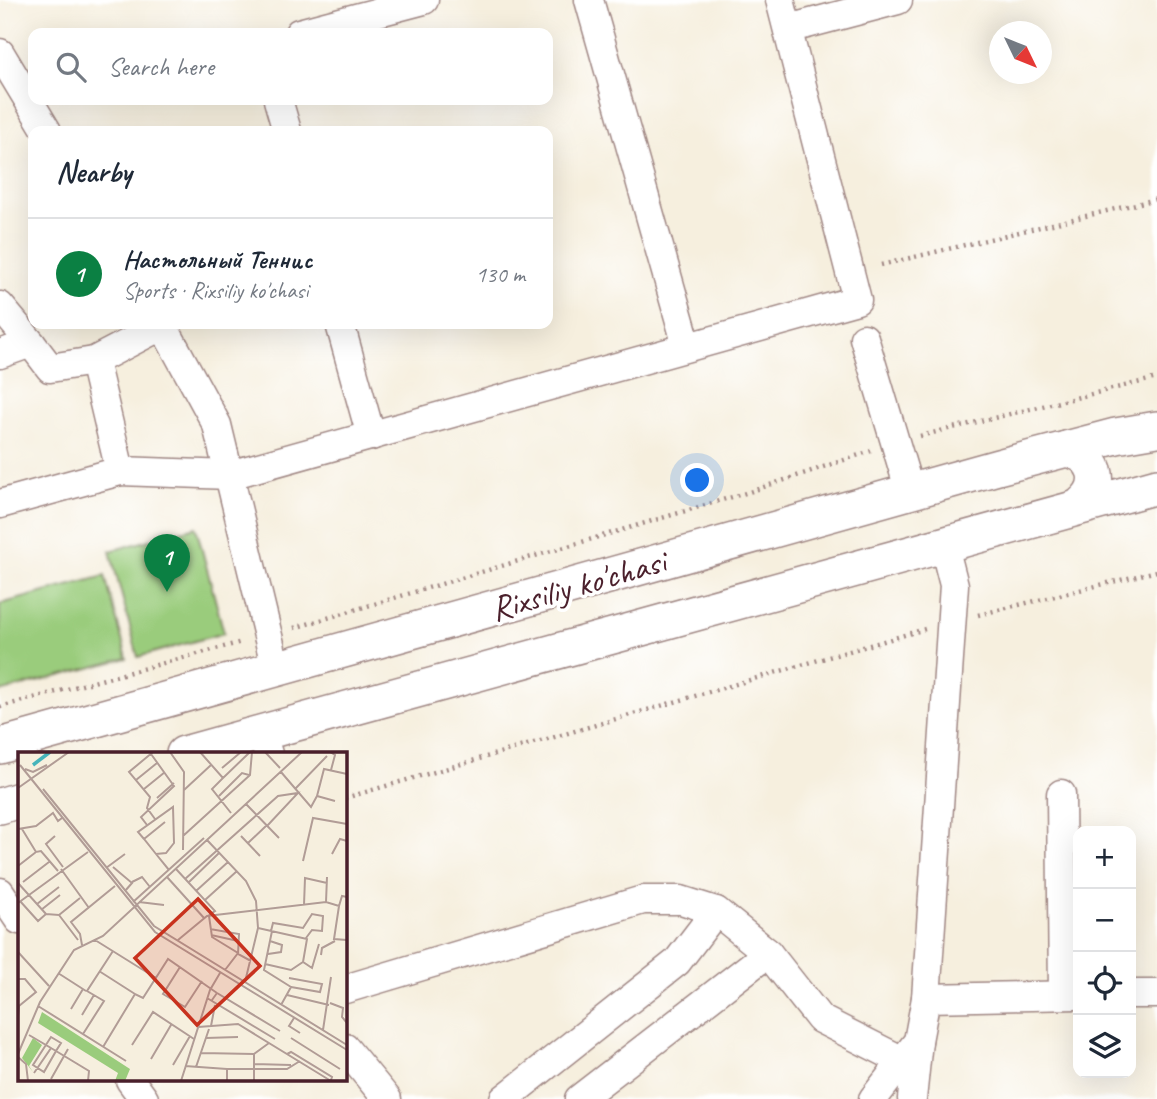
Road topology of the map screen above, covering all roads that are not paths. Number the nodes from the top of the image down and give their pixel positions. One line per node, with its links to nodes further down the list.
1 (424, 0): 5 (street)
2 (589, 0): 19 (street)
3 (780, 0): 6 (street)
4 (898, 0): 6 (street)
5 (318, 28)
6 (788, 29): 19 (street)
7 (0, 53): 8 (street)
8 (28, 99)
9 (31, 105): 11 (street)
10 (279, 105): 12 (street)
11 (44, 126)
12 (286, 126)
13 (0, 306): 18 (street)
14 (153, 329): 21 (street)
15 (165, 329): 26 (street)
16 (341, 329): 23 (street)
17 (864, 338): 28 (street)
18 (31, 343): 20 (street); 21 (street)
19 (687, 346): 23 (street)
20 (0, 354)
21 (94, 361): 25 (street)
22 (1157, 429): 24 (main road, Rixsiliy ko'chasi)
23 (371, 436): 26 (street)
24 (1066, 449): 28 (main road, Rixsiliy ko'chasi); 30 (main road)
25 (120, 471): 26 (street); 29 (street)
26 (230, 475): 32 (street)
27 (1157, 486): 30 (main road, Rixsiliy ko'chasi)
28 (910, 492): 32 (main road, Rixsiliy ko'chasi)
29 (0, 504)
30 (1082, 505): 31 (main road, Rixsiliy ko'chasi)
31 (943, 542): 33 (main road, Rixsiliy ko'chasi); 47 (street)
32 (276, 670): 34 (main road, Rixsiliy ko'chasi)
33 (265, 743): 35 (main road, Rixsiliy ko'chasi)
34 (0, 746)
35 (199, 752)
36 (1060, 794): 45 (street)
37 (18, 800): 38 (main road)
38 (0, 806)
39 (0, 892): 41 (street)
40 (716, 911): 42 (street); 43 (street); 53 (street)
41 (18, 919)
42 (768, 953): 49 (street); 54 (street)
43 (346, 989)
44 (1157, 994): 46 (street)
45 (1070, 995): 47 (street)
46 (1136, 995)
47 (926, 998): 49 (street)
48 (346, 1049): 52 (street)
49 (910, 1051): 55 (street); 56 (street)
50 (131, 1082): 51 (street)
51 (144, 1099)
52 (387, 1099)
53 (504, 1099)
54 (579, 1099)
55 (873, 1099)
56 (912, 1099)

